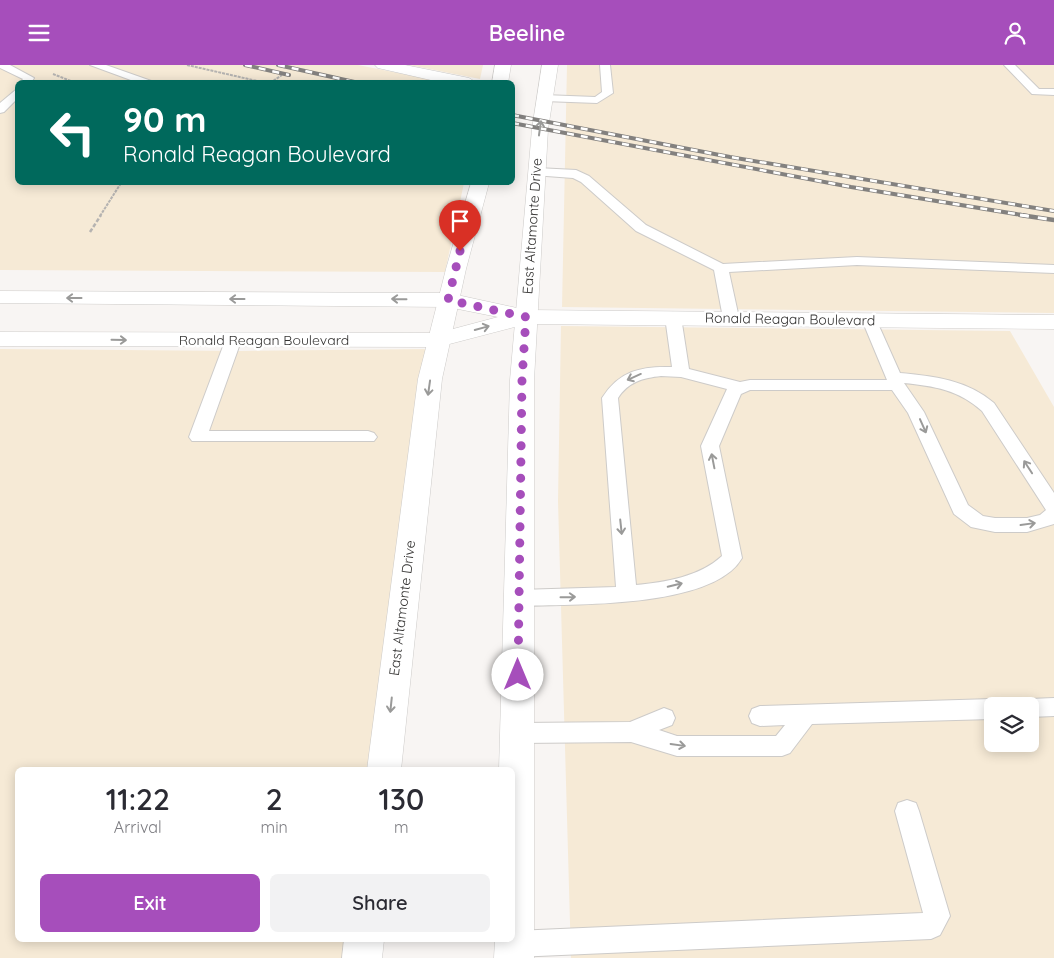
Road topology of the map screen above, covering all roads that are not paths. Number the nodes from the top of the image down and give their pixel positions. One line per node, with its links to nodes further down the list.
1 (2, 65): 8 (lane)
2 (95, 65): 9 (lane)
3 (383, 65): 10 (main road)
4 (503, 65): 11 (main road)
5 (550, 65): 14 (main road, East Altamonte Drive)
6 (605, 65): 14 (lane)
7 (1009, 65): 12 (lane)
8 (27, 80)
9 (142, 80)
10 (455, 80)
11 (500, 80)
12 (1054, 92)
13 (15, 94): 15 (lane)
14 (544, 98): 16 (main road, East Altamonte Drive, one-way to 14)
15 (0, 110)
16 (537, 172): 18 (lane); 22 (main road, East Altamonte Drive)
17 (479, 185): 21 (main road, East Altamonte Drive)
18 (721, 267): 19 (lane); 24 (lane)
19 (1054, 269)
20 (0, 297): 21 (main road, Ronald Reagan Boulevard, one-way to 20)
21 (448, 300): 22 (main road, Ronald Reagan Boulevard); 28 (main road, East Altamonte Drive)
22 (526, 317): 23 (main road, Ronald Reagan Boulevard); 28 (main road, Ronald Reagan Boulevard, one-way to 22); 37 (main road, East Altamonte Drive)
23 (673, 317): 24 (main road, Ronald Reagan Boulevard); 30 (lane)
24 (730, 318): 25 (main road, Ronald Reagan Boulevard)
25 (870, 320): 26 (main road, Ronald Reagan Boulevard); 31 (lane)
26 (1054, 322)
27 (0, 339): 29 (main road, Ronald Reagan Boulevard, one-way to 29)
28 (438, 340): 29 (main road, Ronald Reagan Boulevard); 46 (main road, East Altamonte Drive, one-way to 46)
29 (233, 341): 33 (lane)
30 (681, 372): 32 (lane); 36 (lane, one-way to 36)
31 (895, 381): 32 (lane); 34 (lane, one-way to 31); 35 (lane, one-way to 35)
32 (740, 387): 36 (lane, one-way to 32)
33 (368, 437)
34 (1054, 509)
35 (1054, 514)
36 (627, 593): 37 (lane, one-way to 36)
37 (519, 598): 45 (main road, East Altamonte Drive)
38 (1039, 707): 39 (lane)
39 (1054, 707)
40 (984, 709): 42 (lane)
41 (760, 716): 42 (lane)
42 (805, 716): 44 (lane, one-way to 42)
43 (664, 718): 44 (lane)
44 (632, 732): 45 (lane)
45 (518, 733): 48 (main road, East Altamonte Drive)
46 (384, 767)
47 (907, 811): 50 (lane)
48 (515, 896)
49 (364, 942): 51 (main road)
50 (514, 951)
51 (362, 958)

